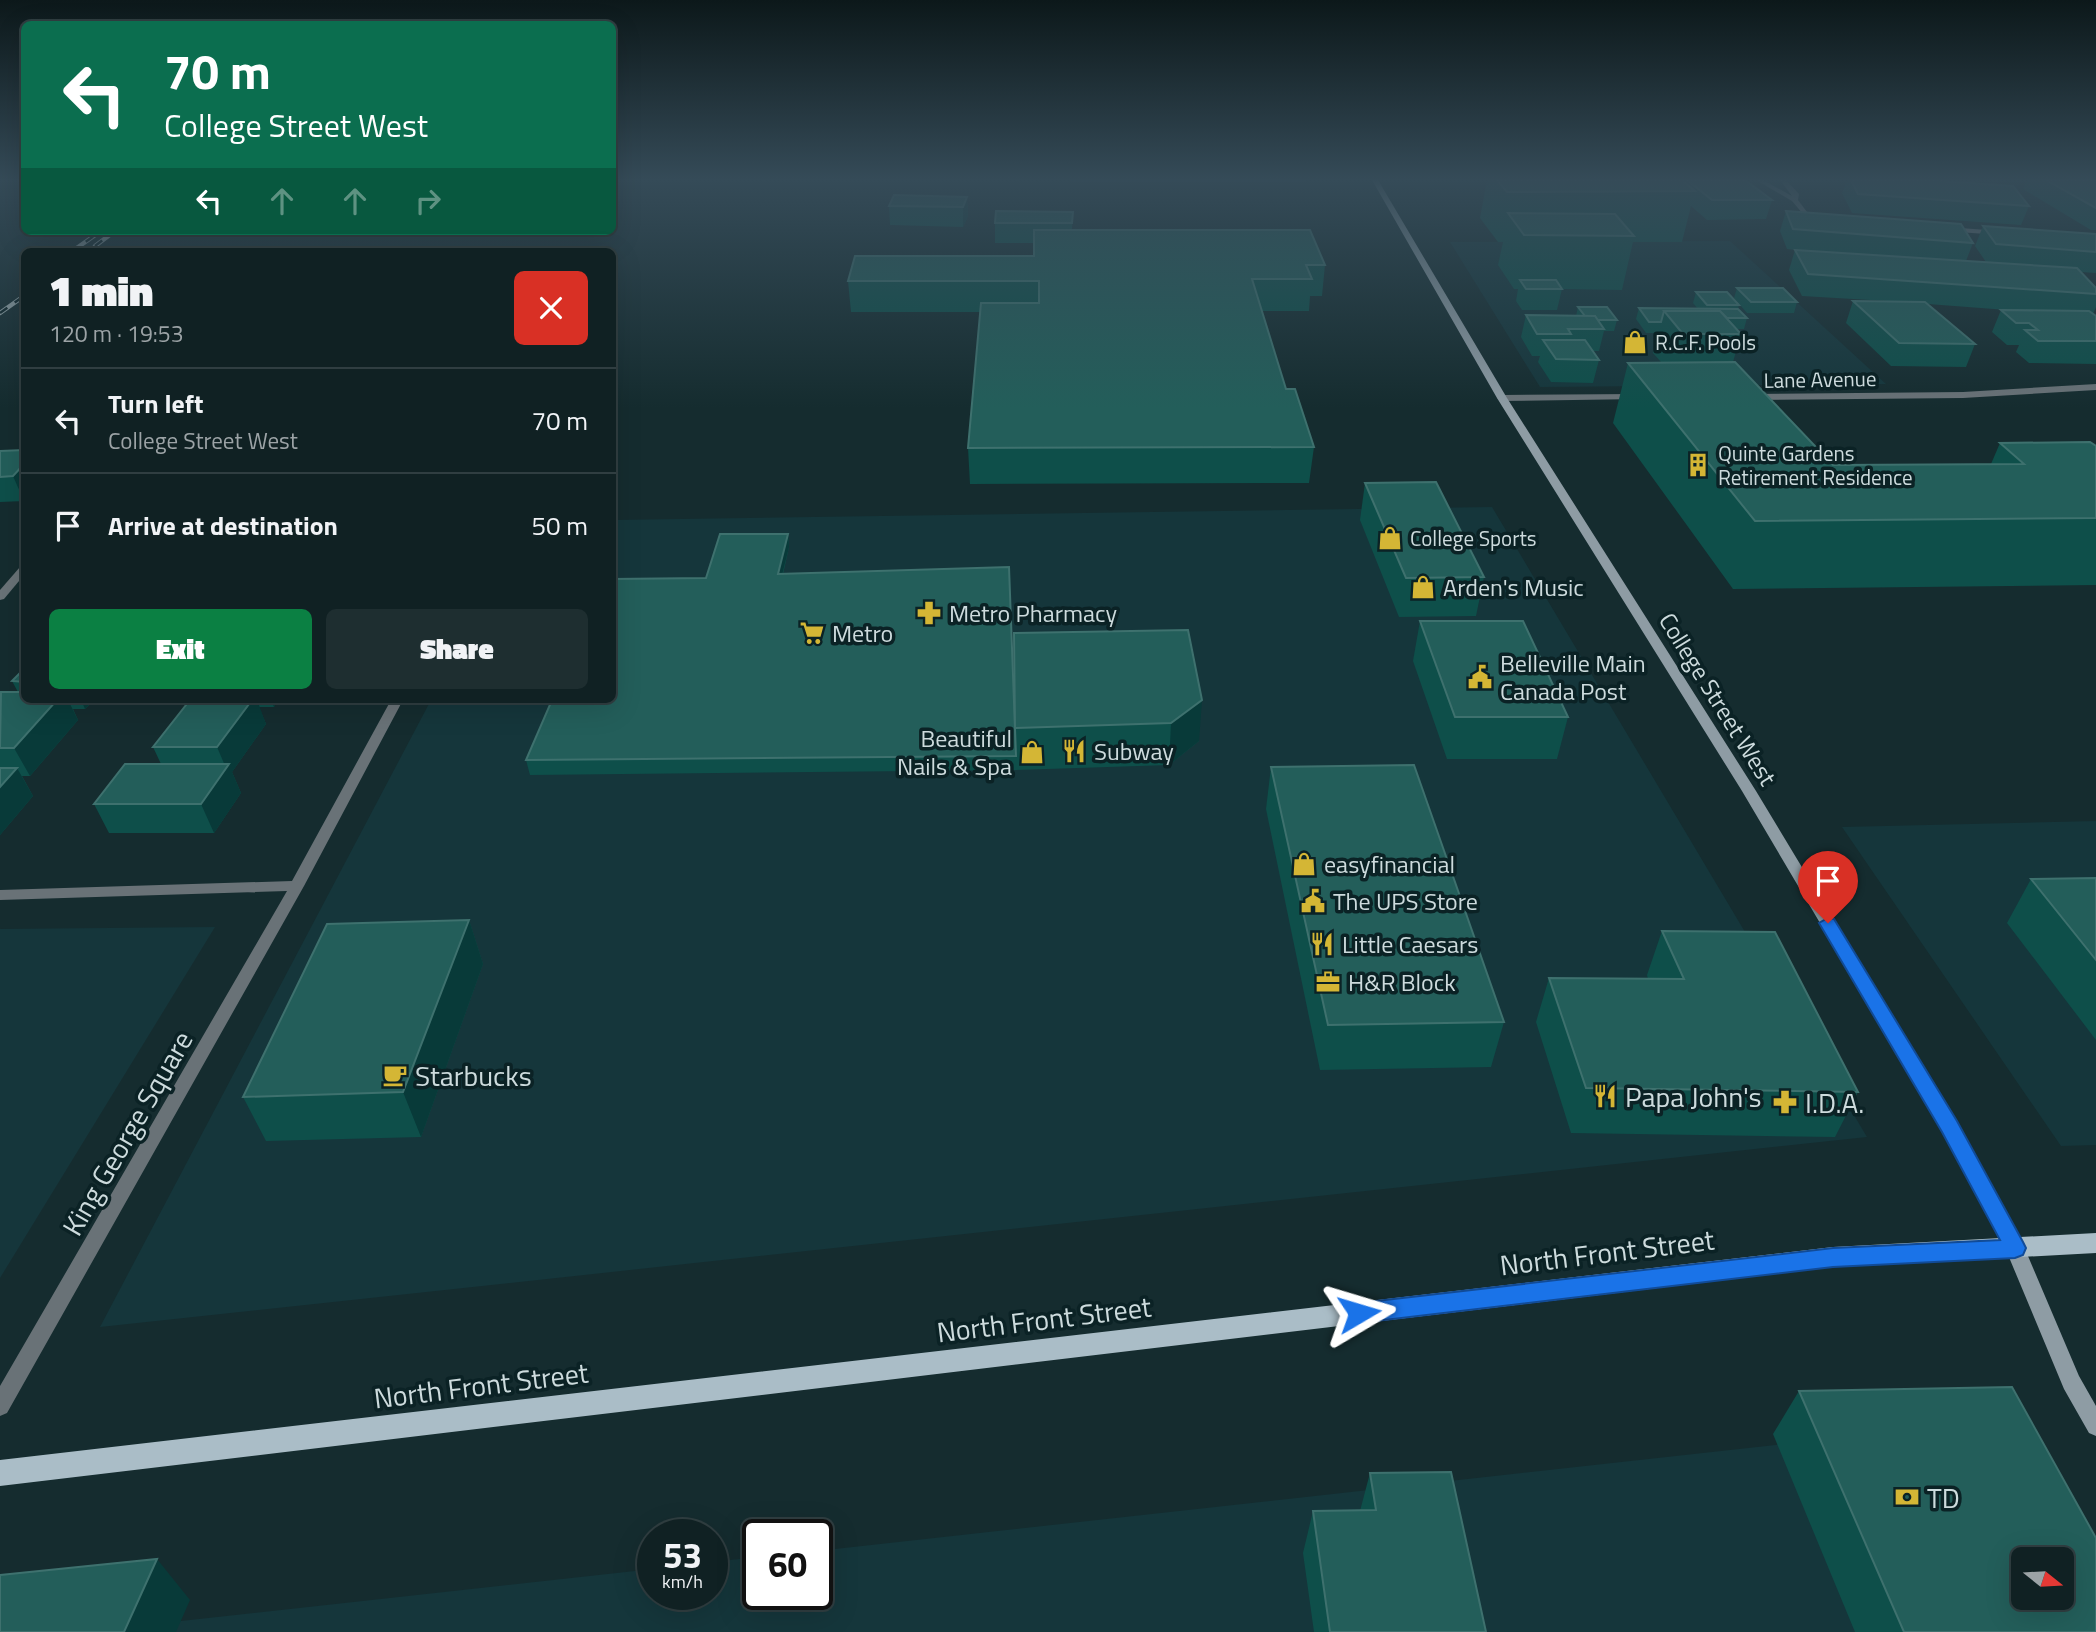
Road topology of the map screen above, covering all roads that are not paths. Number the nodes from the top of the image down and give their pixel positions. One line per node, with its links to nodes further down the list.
1 (1419, 256): 5 (main road, College Street West)
2 (2096, 387): 4 (street, Lane Avenue)
3 (1652, 397): 5 (street)
4 (1736, 397)
5 (1502, 398): 12 (main road, College Street West)
6 (21, 572): 7 (street)
7 (0, 597)
8 (395, 703): 9 (street, King George Square)
9 (297, 886): 10 (street); 13 (street, King George Square)
10 (0, 895)
11 (2096, 1243): 12 (main road, North Front Street)
12 (2015, 1248): 14 (main road, College Street West); 15 (main road, North Front Street)
13 (0, 1406)
14 (2096, 1426)
15 (0, 1473)

